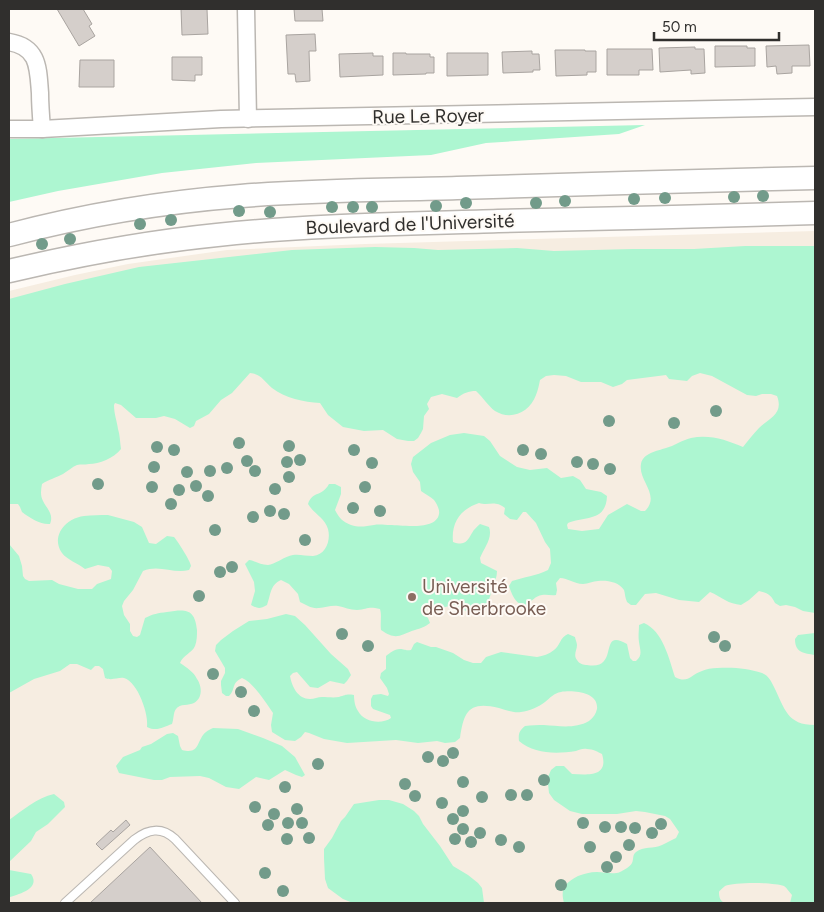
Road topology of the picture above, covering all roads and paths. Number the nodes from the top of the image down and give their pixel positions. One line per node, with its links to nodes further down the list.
1 (246, 9): 4 (street)
2 (9, 42): 6 (street)
3 (815, 108): 4 (street, Rue Le Royer)
4 (248, 120): 6 (street, Rue Le Royer)
5 (9, 129): 6 (street, Rue Le Royer)
6 (42, 129)
7 (815, 178): 9 (main road, Boulevard de l'Université)
8 (815, 213): 10 (main road, Boulevard de l'Université)
9 (9, 235)
10 (9, 271)
11 (65, 903): 12 (lane)
12 (235, 903)

